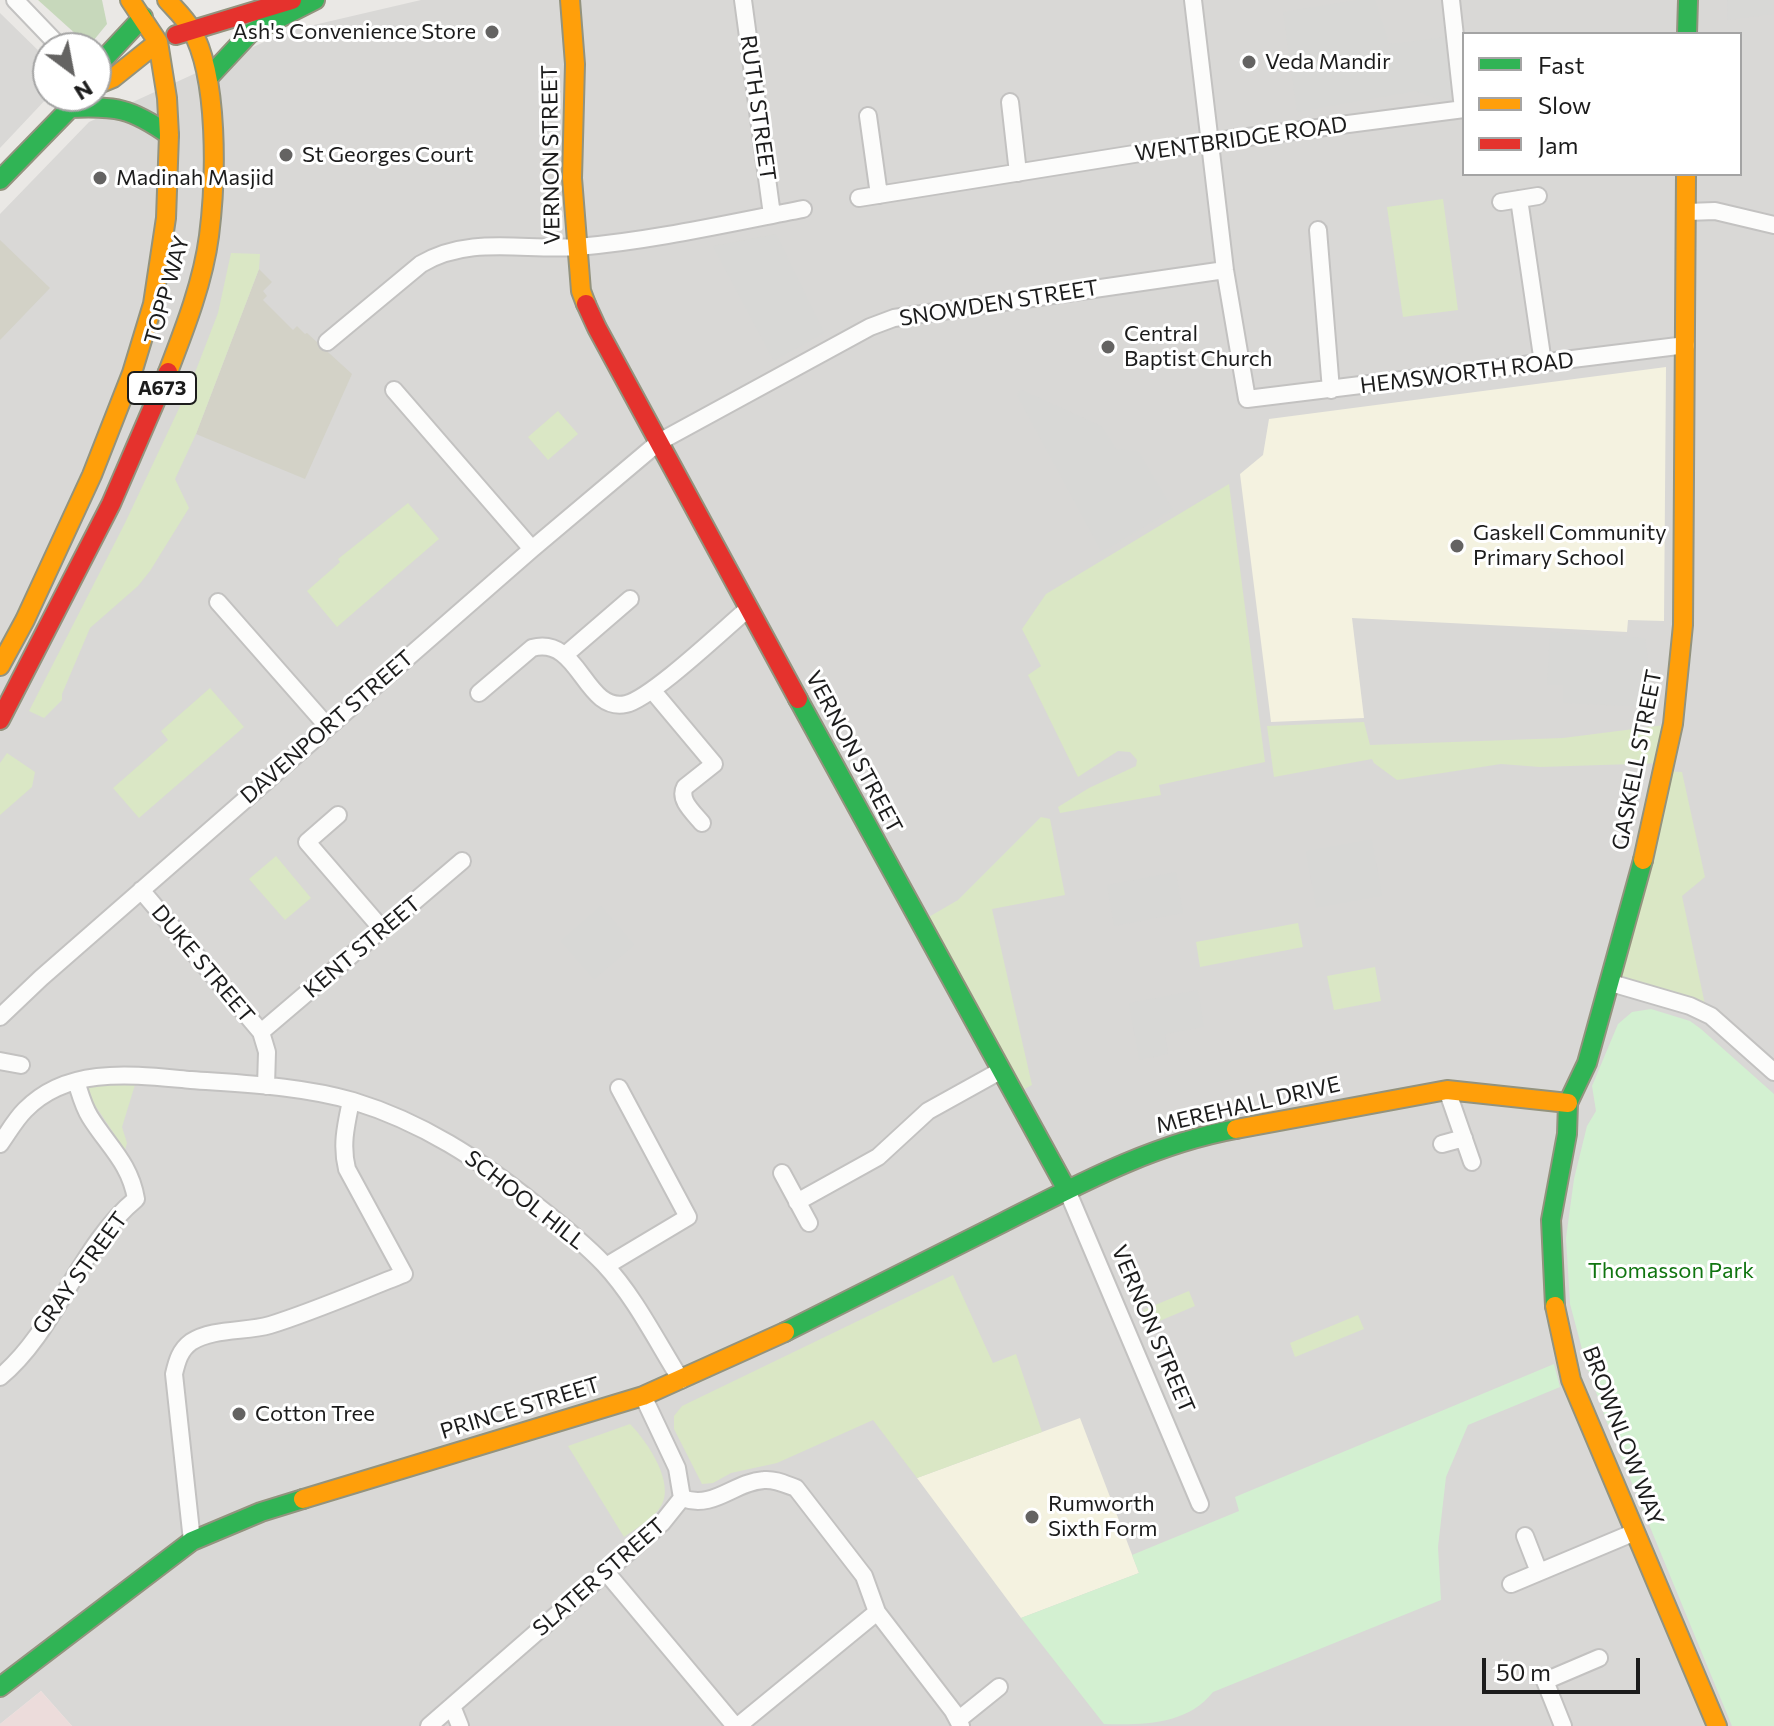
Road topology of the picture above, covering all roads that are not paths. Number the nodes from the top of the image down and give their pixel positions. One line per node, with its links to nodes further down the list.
1 (130, 0): 11 (street)
2 (292, 0): 12 (street)
3 (315, 0): 18 (street)
4 (570, 0): 40 (street, VERNON STREET)
5 (743, 0): 37 (street, RUTH STREET)
6 (1193, 0): 26 (street)
7 (1451, 0): 19 (street)
8 (1688, 0): 14 (street)
9 (170, 1): 11 (street); 12 (street, A673)
10 (20, 5): 13 (street)
11 (143, 17): 15 (street, A673); 16 (street)
12 (191, 29): 15 (street); 18 (street, TOPP WAY / A673)
13 (46, 32)
14 (1687, 32)
15 (158, 42): 17 (street); 25 (street, TOPP WAY / A673)
16 (112, 50)
17 (112, 78)
18 (208, 78): 56 (street, TOPP WAY / A673)
19 (1462, 92)
20 (1010, 102): 27 (street)
21 (112, 106): 25 (street)
22 (1462, 109): 26 (street, WENTBRIDGE ROAD)
23 (66, 112): 29 (street)
24 (868, 116): 30 (street)
25 (169, 135): 53 (street, TOPP WAY / A673)
26 (1209, 142): 27 (street, WENTBRIDGE ROAD); 41 (street)
27 (1018, 173): 30 (street, WENTBRIDGE ROAD)
28 (1686, 176): 36 (street, GASKELL STREET)
29 (0, 180)
30 (879, 195): 32 (street, WENTBRIDGE ROAD)
31 (1538, 196): 33 (street)
32 (859, 198)
33 (1519, 199): 34 (street); 44 (street)
34 (1501, 202)
35 (803, 209): 37 (street)
36 (1687, 212): 38 (street); 43 (street, GASKELL STREET)
37 (772, 215): 40 (street)
38 (1774, 225)
39 (1318, 230): 46 (street)
40 (576, 247): 42 (street); 47 (street, VERNON STREET)
41 (1225, 270): 46 (street, HEMSWORTH ROAD); 47 (street, SNOWDEN STREET)
42 (327, 342)
43 (1686, 345): 44 (street, HEMSWORTH ROAD); 63 (street, GASKELL STREET)
44 (1543, 363): 46 (street, HEMSWORTH ROAD)
45 (394, 390): 48 (street)
46 (1331, 390)
47 (659, 442): 48 (street, DAVENPORT STREET); 51 (street, VERNON STREET)
48 (532, 549): 57 (street, DAVENPORT STREET)
49 (630, 599): 52 (street)
50 (218, 602): 57 (street)
51 (749, 608): 54 (street); 68 (street, VERNON STREET)
52 (565, 655): 54 (street); 55 (street)
53 (0, 666)
54 (652, 690): 59 (street)
55 (479, 693)
56 (0, 720)
57 (328, 727): 61 (street, DAVENPORT STREET)
58 (338, 815): 62 (street)
59 (702, 823)
60 (462, 861): 62 (street, KENT STREET)
61 (141, 890): 64 (street, DAVENPORT STREET); 65 (street, DUKE STREET)
62 (382, 929): 65 (street, KENT STREET)
63 (1611, 983): 69 (street); 75 (street, GASKELL STREET)
64 (0, 1017)
65 (261, 1032): 71 (street, DUKE STREET)
66 (0, 1061): 67 (street)
67 (21, 1065)
68 (1000, 1071): 81 (street, VERNON STREET); 82 (street)
69 (1774, 1072)
70 (76, 1081): 71 (street, SCHOOL HILL); 77 (street, SCHOOL HILL); 85 (street, GRAY STREET)
71 (266, 1086): 74 (street, SCHOOL HILL)
72 (619, 1088): 84 (street)
73 (1447, 1090): 75 (street, MEREHALL DRIVE); 76 (street); 81 (street, MEREHALL DRIVE)
74 (351, 1101): 84 (street, SCHOOL HILL); 92 (street)
75 (1568, 1103): 90 (street, BROWNLOW WAY)
76 (1464, 1138): 78 (street); 79 (street)
77 (0, 1144)
78 (1442, 1144)
79 (1472, 1162)
80 (782, 1173): 82 (street)
81 (1067, 1190): 86 (street, PRINCE STREET); 89 (street, VERNON STREET)
82 (797, 1202): 83 (street)
83 (809, 1223)
84 (606, 1266): 86 (street, SCHOOL HILL)
85 (0, 1377)
86 (681, 1380): 87 (street, PRINCE STREET)
87 (643, 1396): 88 (street, SLATER STREET); 92 (street, PRINCE STREET)
88 (682, 1498): 93 (street, SLATER STREET); 96 (street)
89 (1200, 1504)
90 (1635, 1532): 94 (street); 106 (street, BROWNLOW WAY)
91 (1525, 1536): 94 (street)
92 (192, 1541): 98 (street, PRINCE STREET)
93 (606, 1572): 100 (street, SLATER STREET); 104 (street)
94 (1539, 1572): 95 (street)
95 (1511, 1584)
96 (877, 1612): 101 (street); 104 (street)
97 (1599, 1658): 105 (street)
98 (0, 1687)
99 (999, 1687): 101 (street)
100 (452, 1706): 102 (street, SLATER STREET); 103 (street)
101 (960, 1723)
102 (429, 1726)
103 (460, 1726)
104 (736, 1726)
105 (1563, 1726)
106 (1717, 1726)

